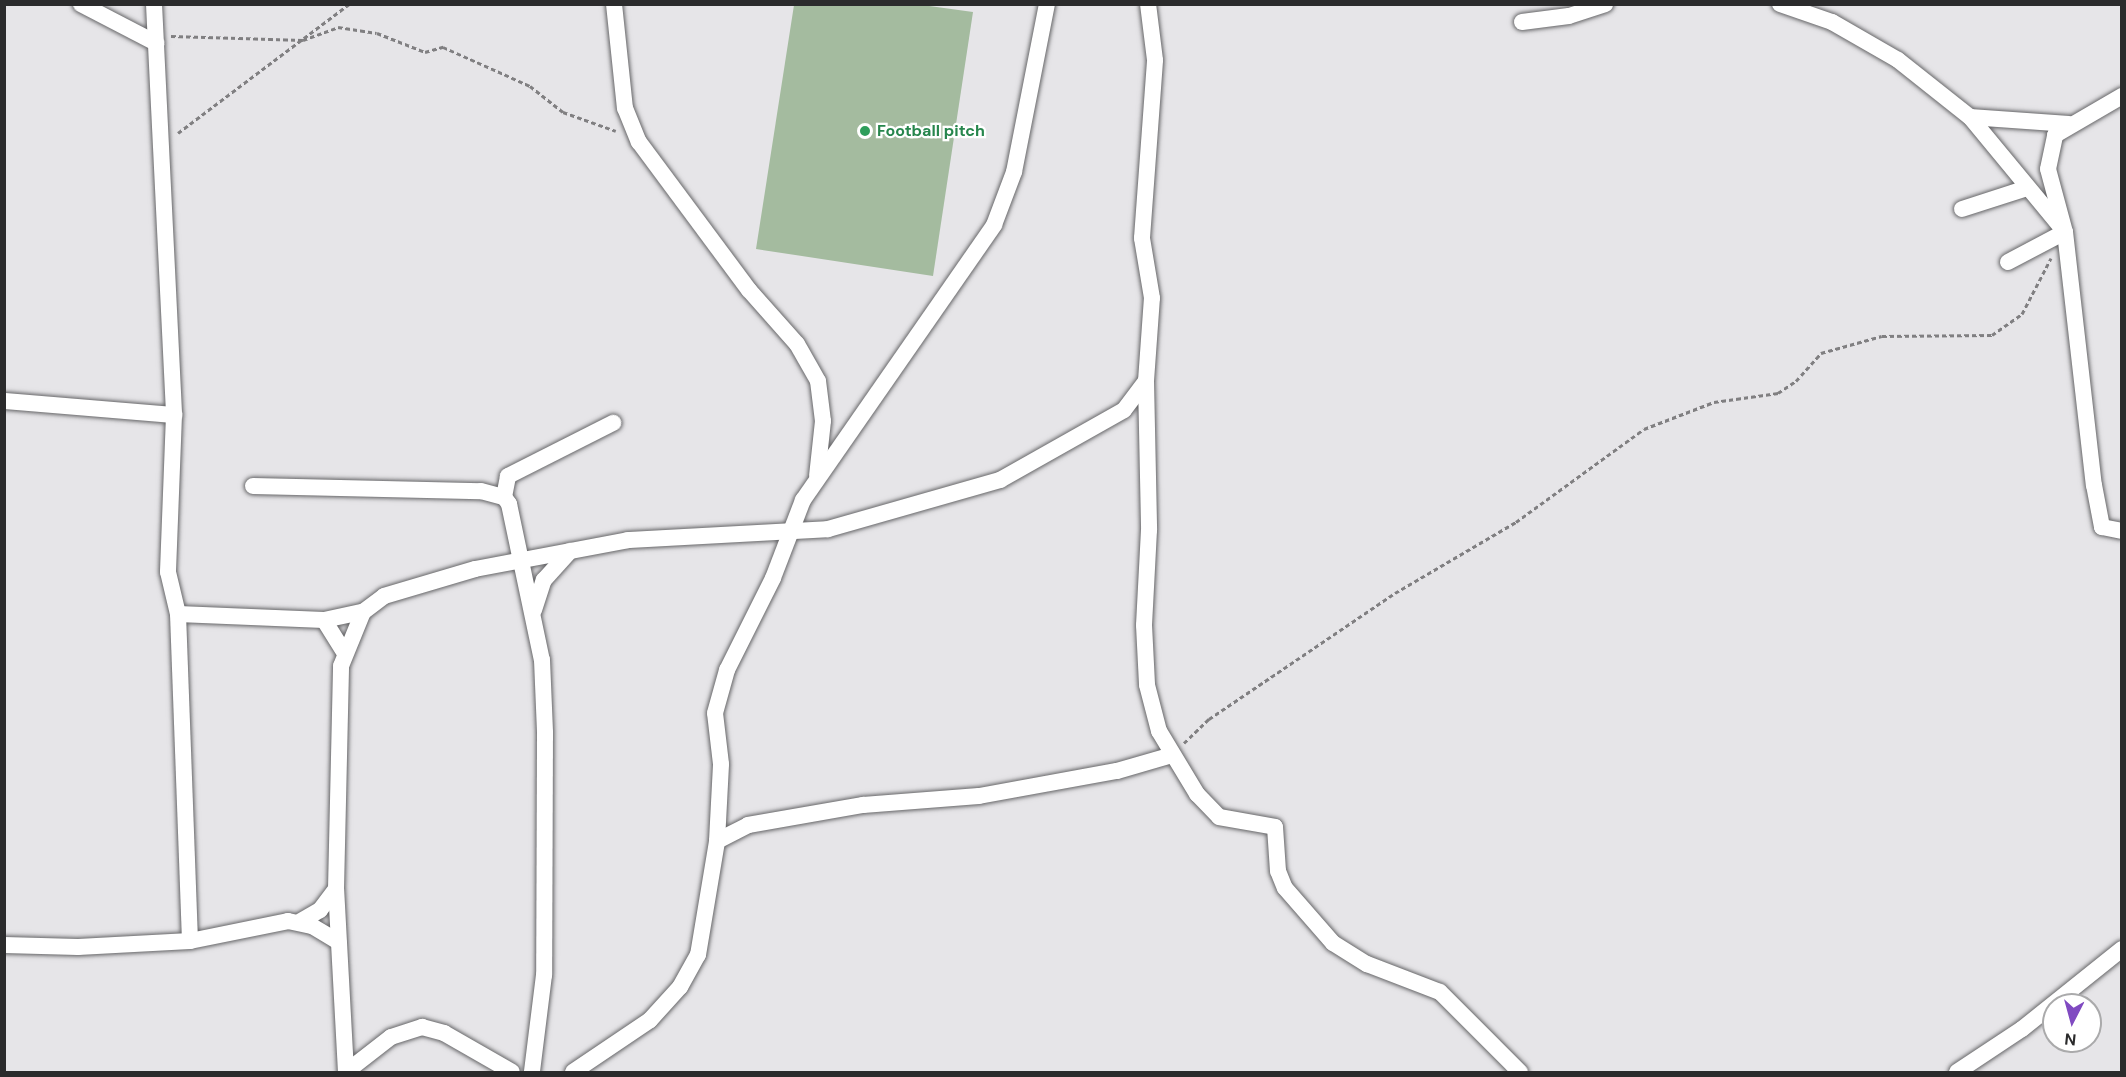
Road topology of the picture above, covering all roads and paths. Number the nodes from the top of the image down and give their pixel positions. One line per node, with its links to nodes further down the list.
1 (81, 4): 11 (street)
2 (154, 4): 11 (street)
3 (349, 4): 10 (path)
4 (614, 4): 15 (street)
5 (1047, 4): 25 (street)
6 (1148, 4): 21 (street)
7 (1605, 4): 9 (street)
8 (1780, 4): 13 (street)
9 (1522, 22)
10 (303, 40): 11 (path); 15 (path); 16 (path)
11 (156, 43): 16 (street)
12 (2121, 96): 14 (street)
13 (1970, 117): 14 (street); 17 (street)
14 (2069, 124): 19 (street)
15 (639, 142): 25 (street)
16 (164, 148): 23 (street)
17 (2027, 188): 18 (street); 19 (street)
18 (1962, 209)
19 (2065, 232): 20 (street); 28 (street); 37 (path)
20 (2008, 262)
21 (1146, 381): 29 (street); 37 (street)
22 (4, 401): 23 (street)
23 (174, 415): 34 (street)
24 (613, 423): 27 (street)
25 (817, 477): 29 (street)
26 (253, 486): 27 (street)
27 (504, 496): 31 (street)
28 (2121, 531)
29 (791, 532): 30 (street); 38 (street)
30 (570, 551): 31 (street); 32 (street)
31 (522, 560): 32 (street); 33 (street)
32 (533, 611): 47 (street)
33 (363, 612): 35 (street); 36 (street)
34 (178, 614): 35 (street); 41 (street)
35 (324, 620): 36 (street)
36 (343, 651): 39 (street)
37 (1172, 755): 38 (street); 49 (street)
38 (717, 841): 48 (street)
39 (336, 889): 40 (street); 42 (street)
40 (301, 921): 41 (street); 42 (street)
41 (190, 941): 43 (street)
42 (339, 942): 45 (street)
43 (4, 945)
44 (2121, 949): 50 (street)
45 (346, 1072): 46 (street)
46 (512, 1072)
47 (532, 1072)
48 (573, 1072)
49 (1520, 1072)
50 (1957, 1072)

